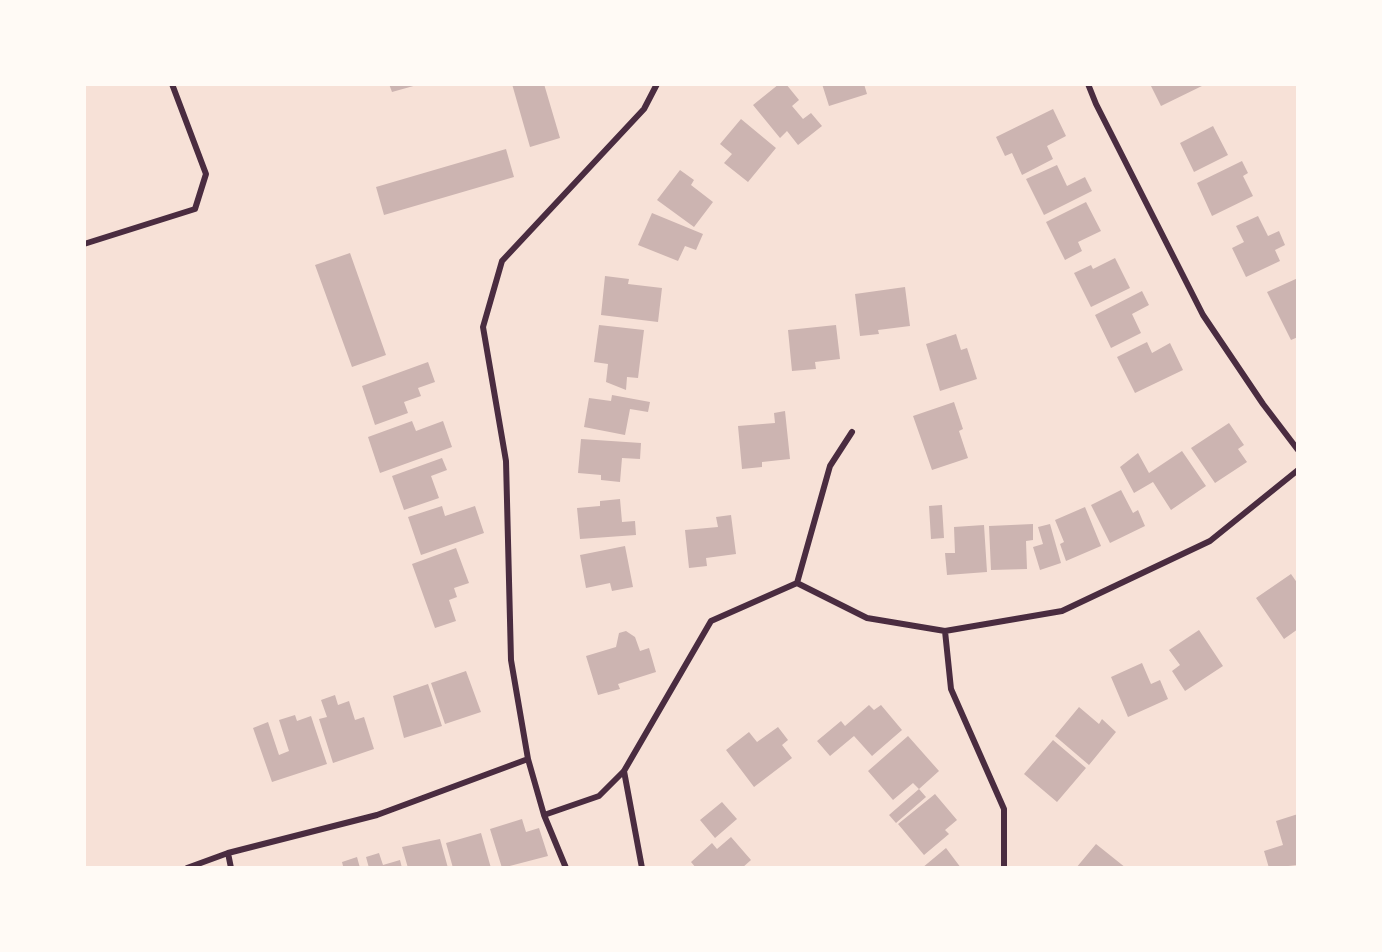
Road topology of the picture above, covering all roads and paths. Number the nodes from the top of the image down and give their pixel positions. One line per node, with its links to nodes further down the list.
1 (172, 84): 4 (street)
2 (657, 84): 10 (street)
3 (1088, 84): 6 (street)
4 (84, 244)
5 (852, 432): 8 (street)
6 (1298, 450)
7 (1298, 471): 9 (street)
8 (797, 583): 9 (street); 11 (street)
9 (945, 631): 18 (street)
10 (528, 759): 12 (street); 13 (street)
11 (624, 771): 12 (street); 17 (street)
12 (544, 815): 16 (street)
13 (228, 853): 14 (street); 15 (street)
14 (187, 868)
15 (231, 868)
16 (566, 868)
17 (642, 868)
18 (1004, 868)

